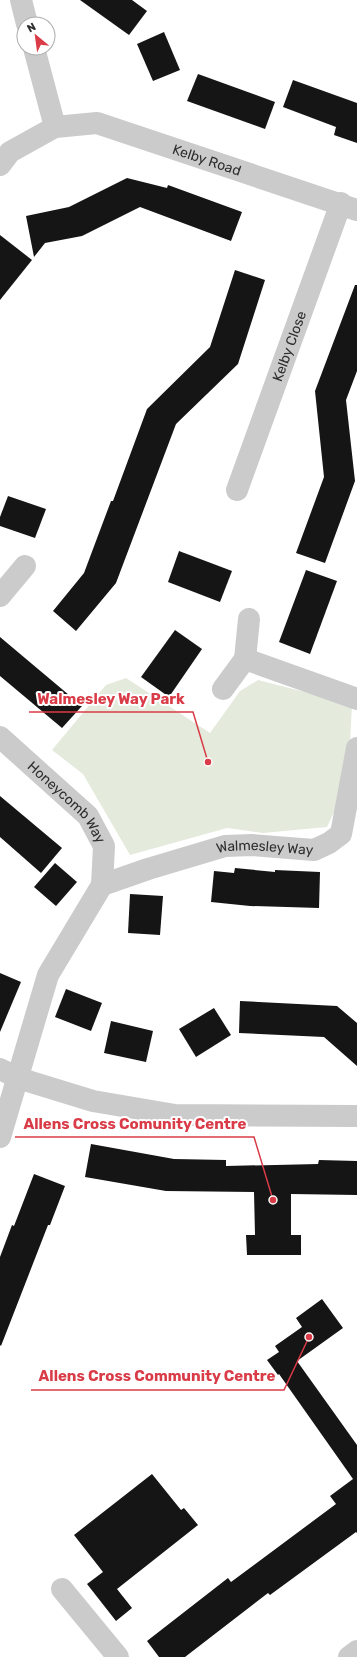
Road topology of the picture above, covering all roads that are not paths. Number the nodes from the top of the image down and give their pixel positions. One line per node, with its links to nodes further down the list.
1 (21, 0): 2 (street)
2 (25, 16)
3 (36, 56): 4 (street)
4 (55, 127): 5 (street); 6 (street, Kelby Road)
5 (0, 165)
6 (349, 206): 7 (street, Kelby Close)
7 (237, 490)
8 (26, 566): 9 (street)
9 (0, 596)
10 (249, 619): 11 (street)
11 (244, 659): 12 (street); 13 (street)
12 (223, 688)
13 (357, 699)
14 (0, 737): 16 (street, Honeycomb Way)
15 (357, 748): 16 (street, Walmesley Way)
16 (102, 885): 17 (street, Honeycomb Way)
17 (9, 1073): 18 (street); 19 (street, Honeycomb Way)
18 (357, 1116)
19 (0, 1137)
20 (62, 1589): 22 (street)
21 (357, 1651): 23 (street)
22 (118, 1657)
23 (349, 1657)

